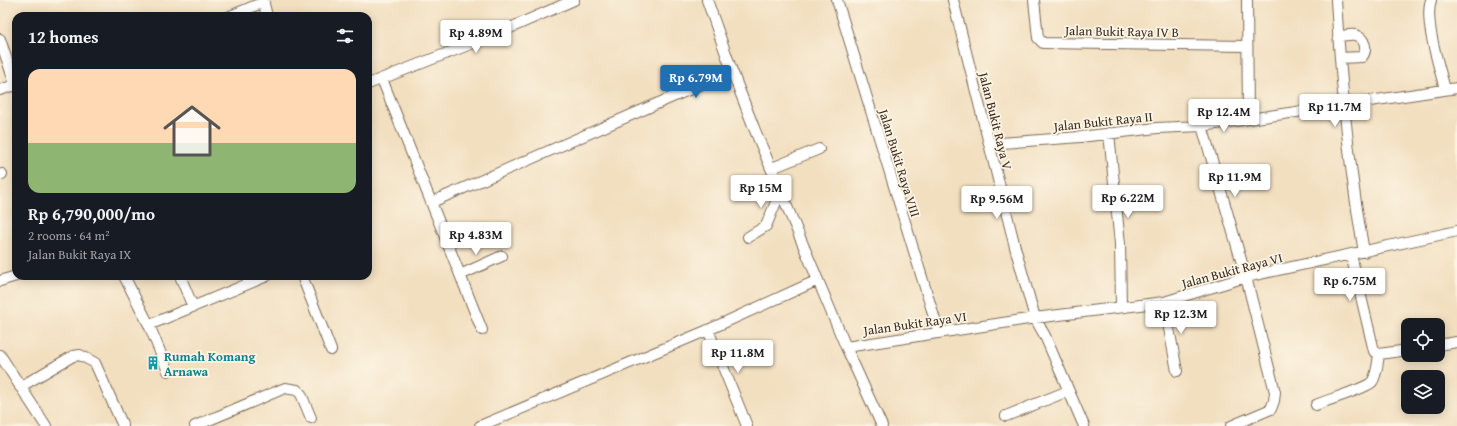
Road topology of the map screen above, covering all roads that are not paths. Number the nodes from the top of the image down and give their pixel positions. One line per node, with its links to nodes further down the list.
1 (574, 0): 18 (street)
2 (707, 0): 16 (street)
3 (837, 0): 54 (street, Jalan Bukit Raya VIII)
4 (953, 0): 28 (street, Jalan Bukit Raya V)
5 (1034, 0): 14 (street, Jalan Bukit Raya IV B)
6 (1247, 0): 14 (street)
7 (1336, 0): 12 (street)
8 (1431, 0): 22 (street)
9 (264, 1): 10 (street); 11 (street)
10 (239, 12)
11 (266, 12)
12 (1338, 36): 15 (street); 15 (street)
13 (0, 39): 17 (street)
14 (1246, 46): 25 (street)
15 (1340, 58): 24 (street)
16 (732, 71): 30 (street); 32 (street)
17 (12, 77)
18 (382, 79): 19 (street); 32 (street)
19 (372, 83)
20 (12, 87): 23 (street)
21 (1457, 88): 22 (street, Jalan Bukit Raya II)
22 (1445, 89): 24 (street, Jalan Bukit Raya II)
23 (0, 90)
24 (1344, 104): 25 (street, Jalan Bukit Raya II); 35 (street)
25 (1248, 118): 26 (street, Jalan Bukit Raya II)
26 (1202, 126): 27 (street, Jalan Bukit Raya II); 40 (street)
27 (1109, 132): 28 (street, Jalan Bukit Raya II); 48 (street)
28 (989, 144): 50 (street, Jalan Bukit Raya V)
29 (819, 149): 30 (street)
30 (772, 168): 31 (street)
31 (782, 195): 34 (street); 45 (street)
32 (432, 202): 38 (street)
33 (1457, 231): 35 (street, Jalan Bukit Raya VI)
34 (748, 237)
35 (1364, 252): 36 (street, Jalan Bukit Raya VI)
36 (1351, 255): 40 (street, Jalan Bukit Raya VI); 60 (street)
37 (502, 256): 38 (street)
38 (460, 275): 52 (street)
39 (12, 277): 46 (street)
40 (1246, 277): 47 (street, Jalan Bukit Raya VI); 76 (street)
41 (126, 280): 51 (street)
42 (182, 280): 49 (street)
43 (249, 280): 49 (street)
44 (304, 280): 58 (street)
45 (818, 280): 53 (street); 57 (street)
46 (0, 281)
47 (1164, 302): 48 (street, Jalan Bukit Raya VI); 63 (street)
48 (1121, 306): 50 (street, Jalan Bukit Raya VI)
49 (193, 307): 51 (street)
50 (1035, 318): 54 (street, Jalan Bukit Raya VI); 65 (street, Jalan Bukit Raya V)
51 (149, 325): 62 (street)
52 (482, 330)
53 (708, 330): 72 (street); 73 (street)
54 (939, 333): 57 (street, Jalan Bukit Raya VI)
55 (1457, 342): 56 (street)
56 (1445, 344)
57 (846, 347): 74 (street)
58 (331, 350)
59 (1401, 351): 60 (street)
60 (1379, 354): 66 (street)
61 (0, 355): 64 (street)
62 (168, 371)
63 (1177, 371)
64 (20, 387): 69 (street); 70 (street)
65 (1068, 391): 67 (street); 75 (street, Jalan Bukit Raya V)
66 (1316, 404)
67 (1006, 416)
68 (311, 418): 71 (street)
69 (46, 426)
70 (123, 426)
71 (195, 426)
72 (480, 426)
73 (748, 426)
74 (882, 426)
75 (1084, 426)
76 (1231, 426)

